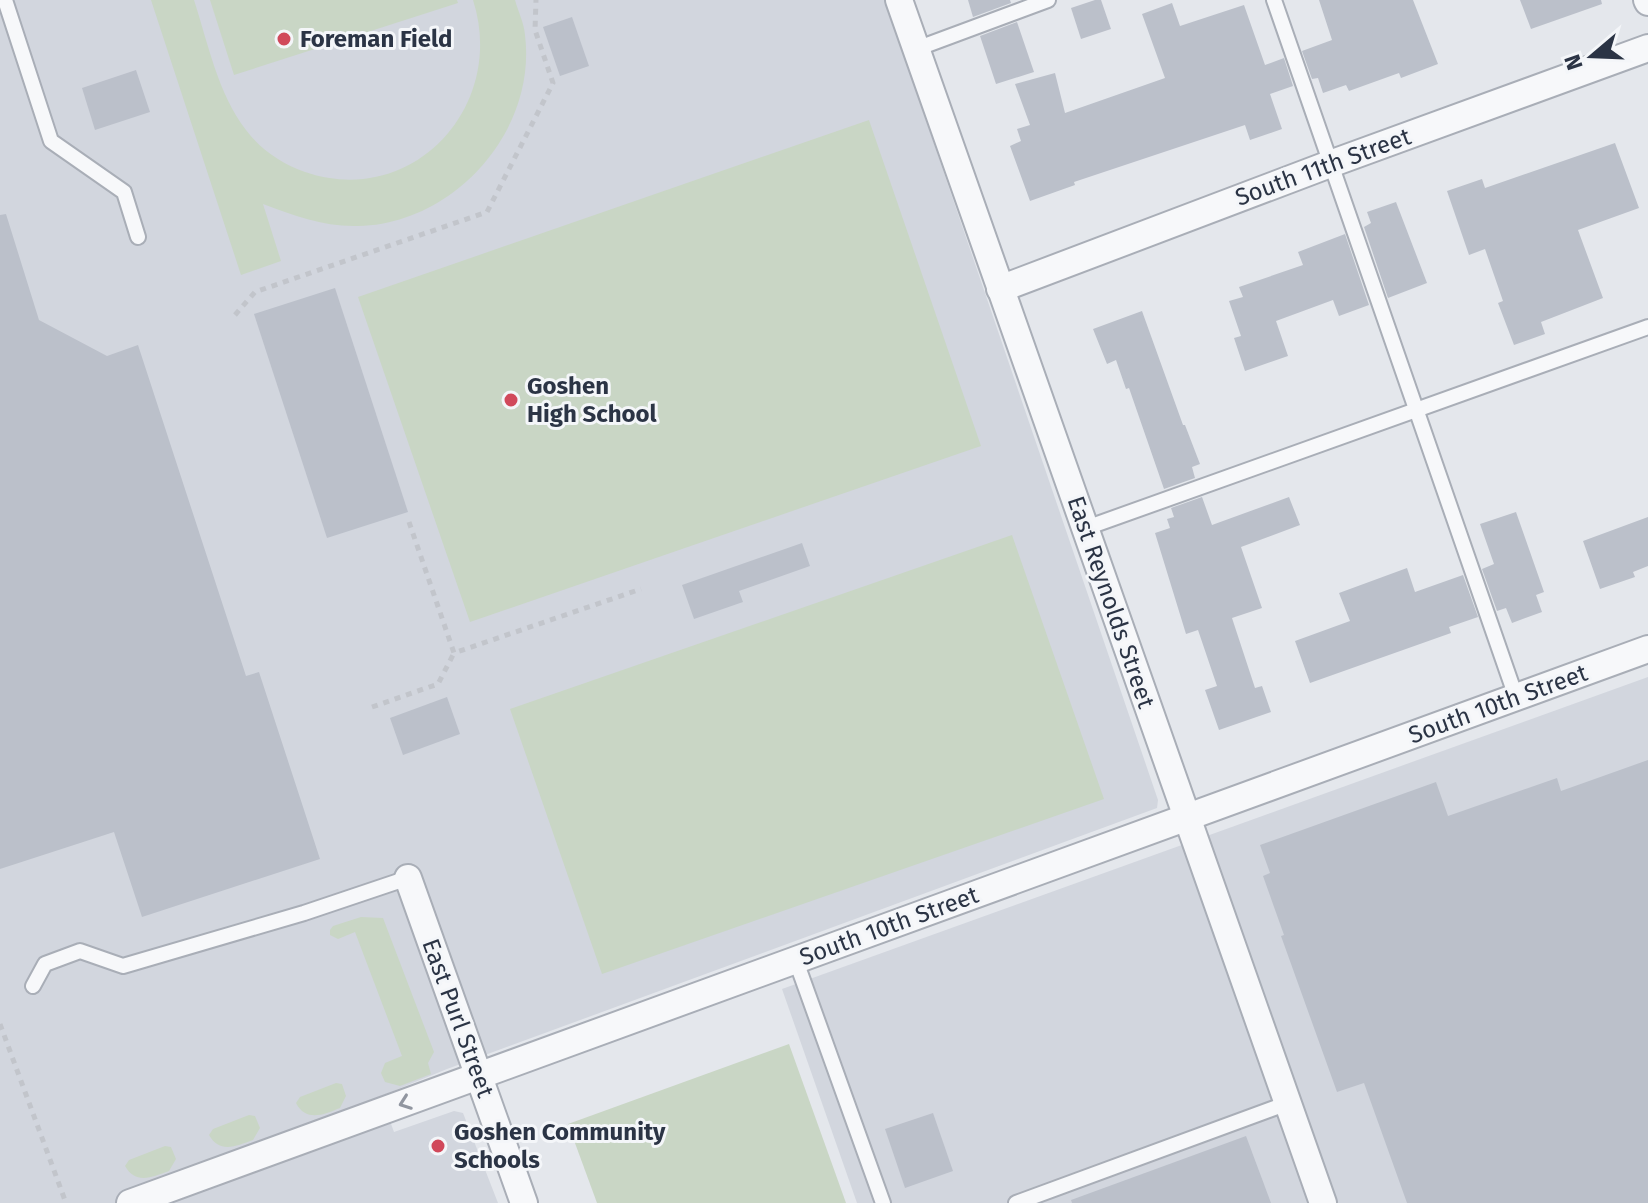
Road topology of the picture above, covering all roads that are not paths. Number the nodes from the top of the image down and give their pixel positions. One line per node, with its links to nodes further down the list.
1 (5, 0): 8 (lane)
2 (899, 0): 6 (street, East Reynolds Street)
3 (1048, 0): 6 (lane)
4 (1274, 0): 7 (lane)
5 (1648, 48): 7 (street, South 11th Street)
6 (916, 49): 9 (street, East Reynolds Street)
7 (1330, 164): 9 (street, South 11th Street); 11 (lane)
8 (138, 237)
9 (1000, 289): 12 (street, East Reynolds Street)
10 (1648, 327): 11 (lane)
11 (1416, 408): 12 (lane); 14 (lane)
12 (1086, 528): 15 (street, East Reynolds Street)
13 (1648, 649): 14 (street, South 10th Street)
14 (1516, 697): 15 (street, South 10th Street)
15 (1186, 817): 17 (street, South 10th Street); 20 (street, East Reynolds Street)
16 (408, 878): 18 (lane); 19 (street, East Purl Street)
17 (796, 961): 19 (street, South 10th Street); 23 (lane)
18 (33, 986)
19 (479, 1077): 21 (street, South 10th Street, one-way to 21); 22 (street, East Purl Street)
20 (1288, 1103): 24 (lane); 25 (street, East Reynolds Street)
21 (130, 1203)
22 (524, 1203)
23 (883, 1203)
24 (1016, 1203)
25 (1323, 1203)

